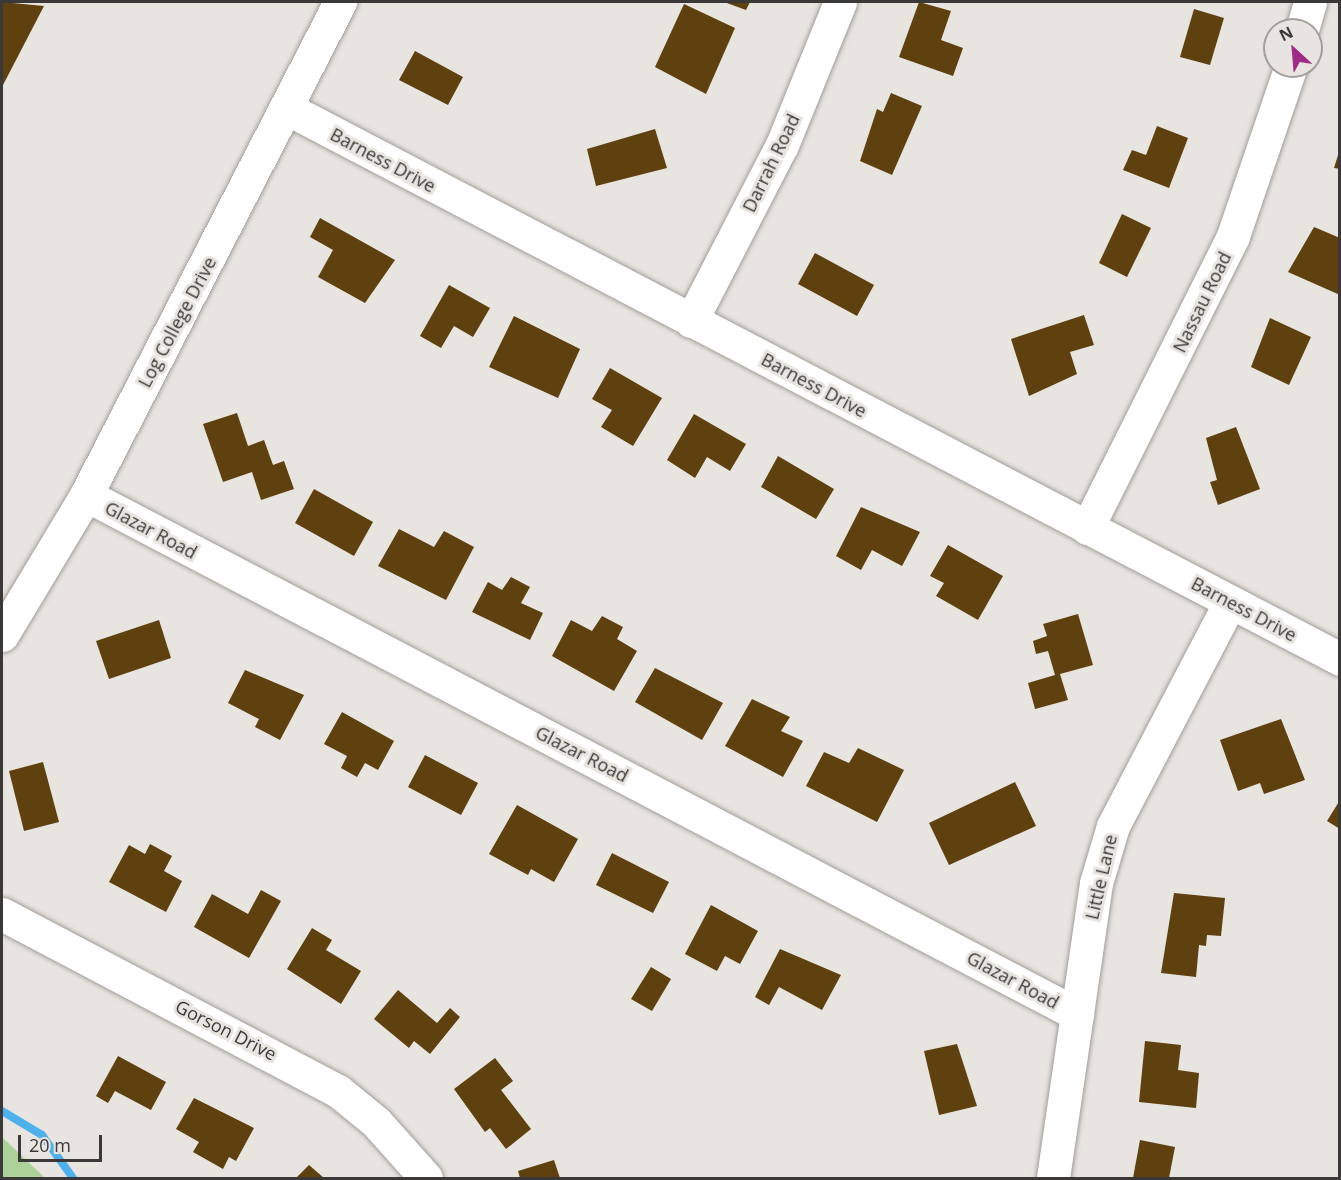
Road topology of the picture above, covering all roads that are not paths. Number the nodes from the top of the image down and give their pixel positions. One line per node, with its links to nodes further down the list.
1 (340, 2): 6 (street, Log College Drive)
2 (840, 2): 7 (street, Darrah Road)
3 (1310, 2): 4 (street)
4 (1305, 18)
5 (1287, 78): 9 (street, Nassau Road)
6 (288, 109): 7 (street, Barness Drive); 8 (street, Log College Drive)
7 (691, 321): 9 (street, Barness Drive)
8 (86, 495): 11 (street, Log College Drive); 14 (street, Glazar Road)
9 (1087, 528): 10 (street, Barness Drive)
10 (1230, 602): 12 (street, Barness Drive); 14 (street, Little Lane)
11 (2, 635)
12 (1340, 659)
13 (2, 914): 15 (street, Gorson Drive)
14 (1077, 1014): 16 (street, Little Lane)
15 (426, 1179)
16 (1053, 1179)

